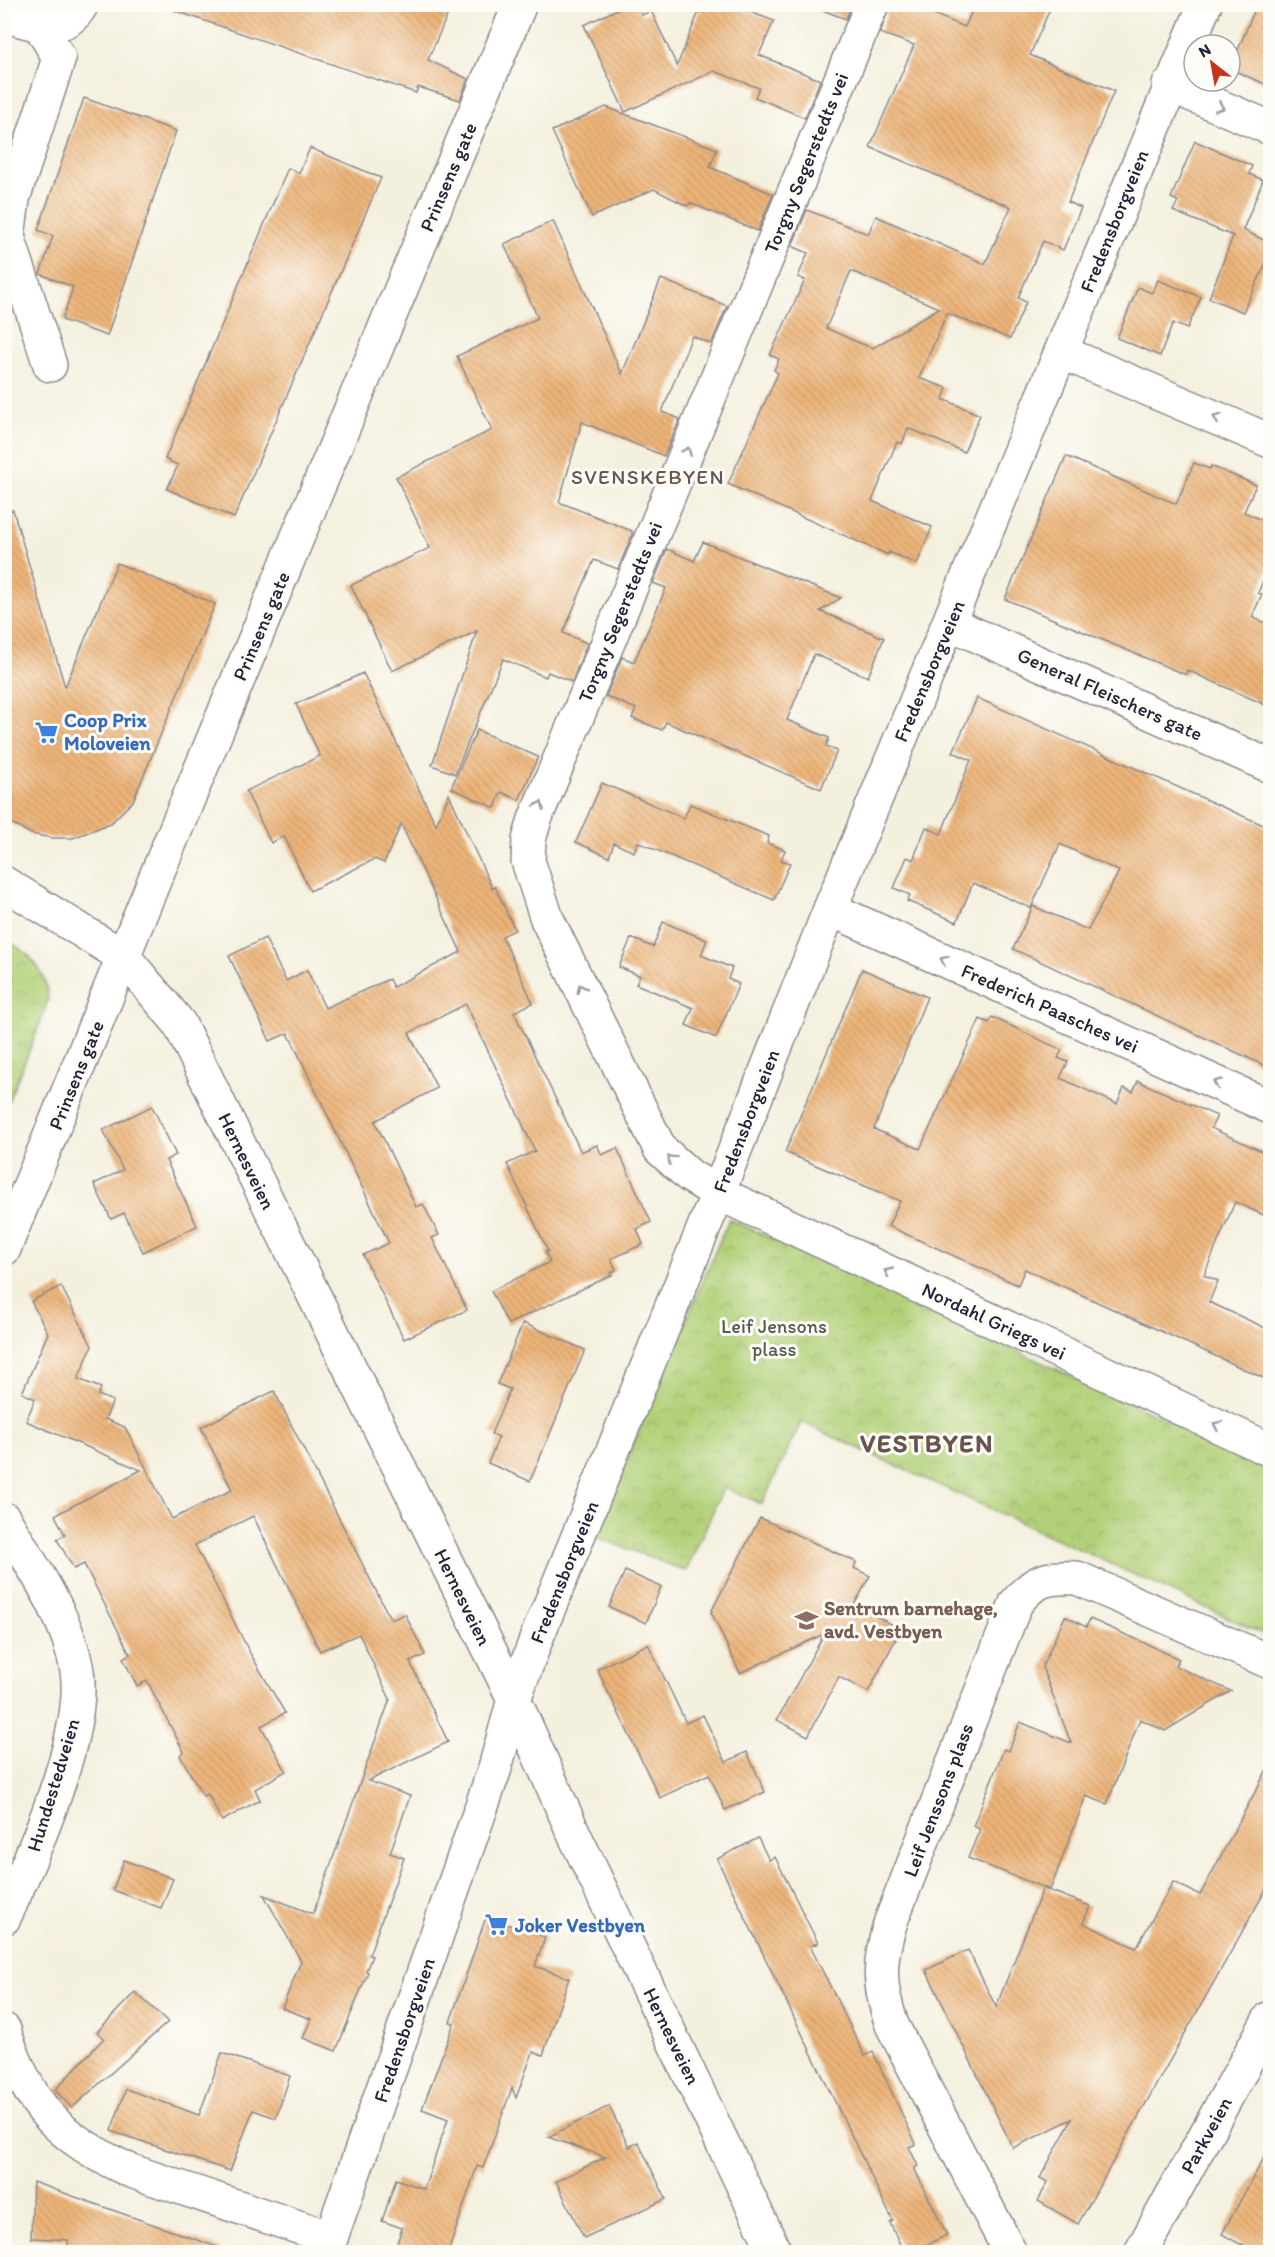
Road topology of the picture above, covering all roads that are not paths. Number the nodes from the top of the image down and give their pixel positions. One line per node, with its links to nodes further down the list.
1 (82, 4): 6 (street)
2 (520, 4): 16 (street, Prinsens gate)
3 (872, 4): 18 (street, Torgny Segerstedts vei, one-way to 3)
4 (1204, 4): 7 (street, Fredensborgveien)
5 (4, 15): 6 (street)
6 (41, 27): 10 (street)
7 (1169, 85): 8 (street, one-way to 8); 9 (street, Fredensborgveien)
8 (1270, 128)
9 (1061, 352): 11 (street, one-way to 9); 12 (street, Fredensborgveien)
10 (50, 365)
11 (1270, 441)
12 (949, 623): 13 (street, General Fleischers gate); 15 (street, Fredensborgveien)
13 (1270, 766)
14 (4, 883): 16 (street, Hernesveien)
15 (830, 909): 17 (street, Frederich Paasches vei, one-way to 15); 18 (street, Fredensborgveien)
16 (124, 957): 19 (street, Prinsens gate); 23 (street, Hernesveien)
17 (1270, 1107)
18 (718, 1193): 20 (street, Nordahl Griegs vei, one-way to 18); 23 (street, Fredensborgveien)
19 (4, 1249)
20 (1270, 1450)
21 (4, 1519): 24 (street, Hundestedveien)
22 (1270, 1662): 29 (street, Leif Jenssons plass)
23 (514, 1699): 27 (street, Fredensborgveien); 28 (street, Hernesveien)
24 (4, 1918)
25 (1270, 2018): 30 (street, Parkveien)
26 (4, 2030): 27 (street)
27 (329, 2245)
28 (775, 2253)
29 (1010, 2253)
30 (1141, 2253)

